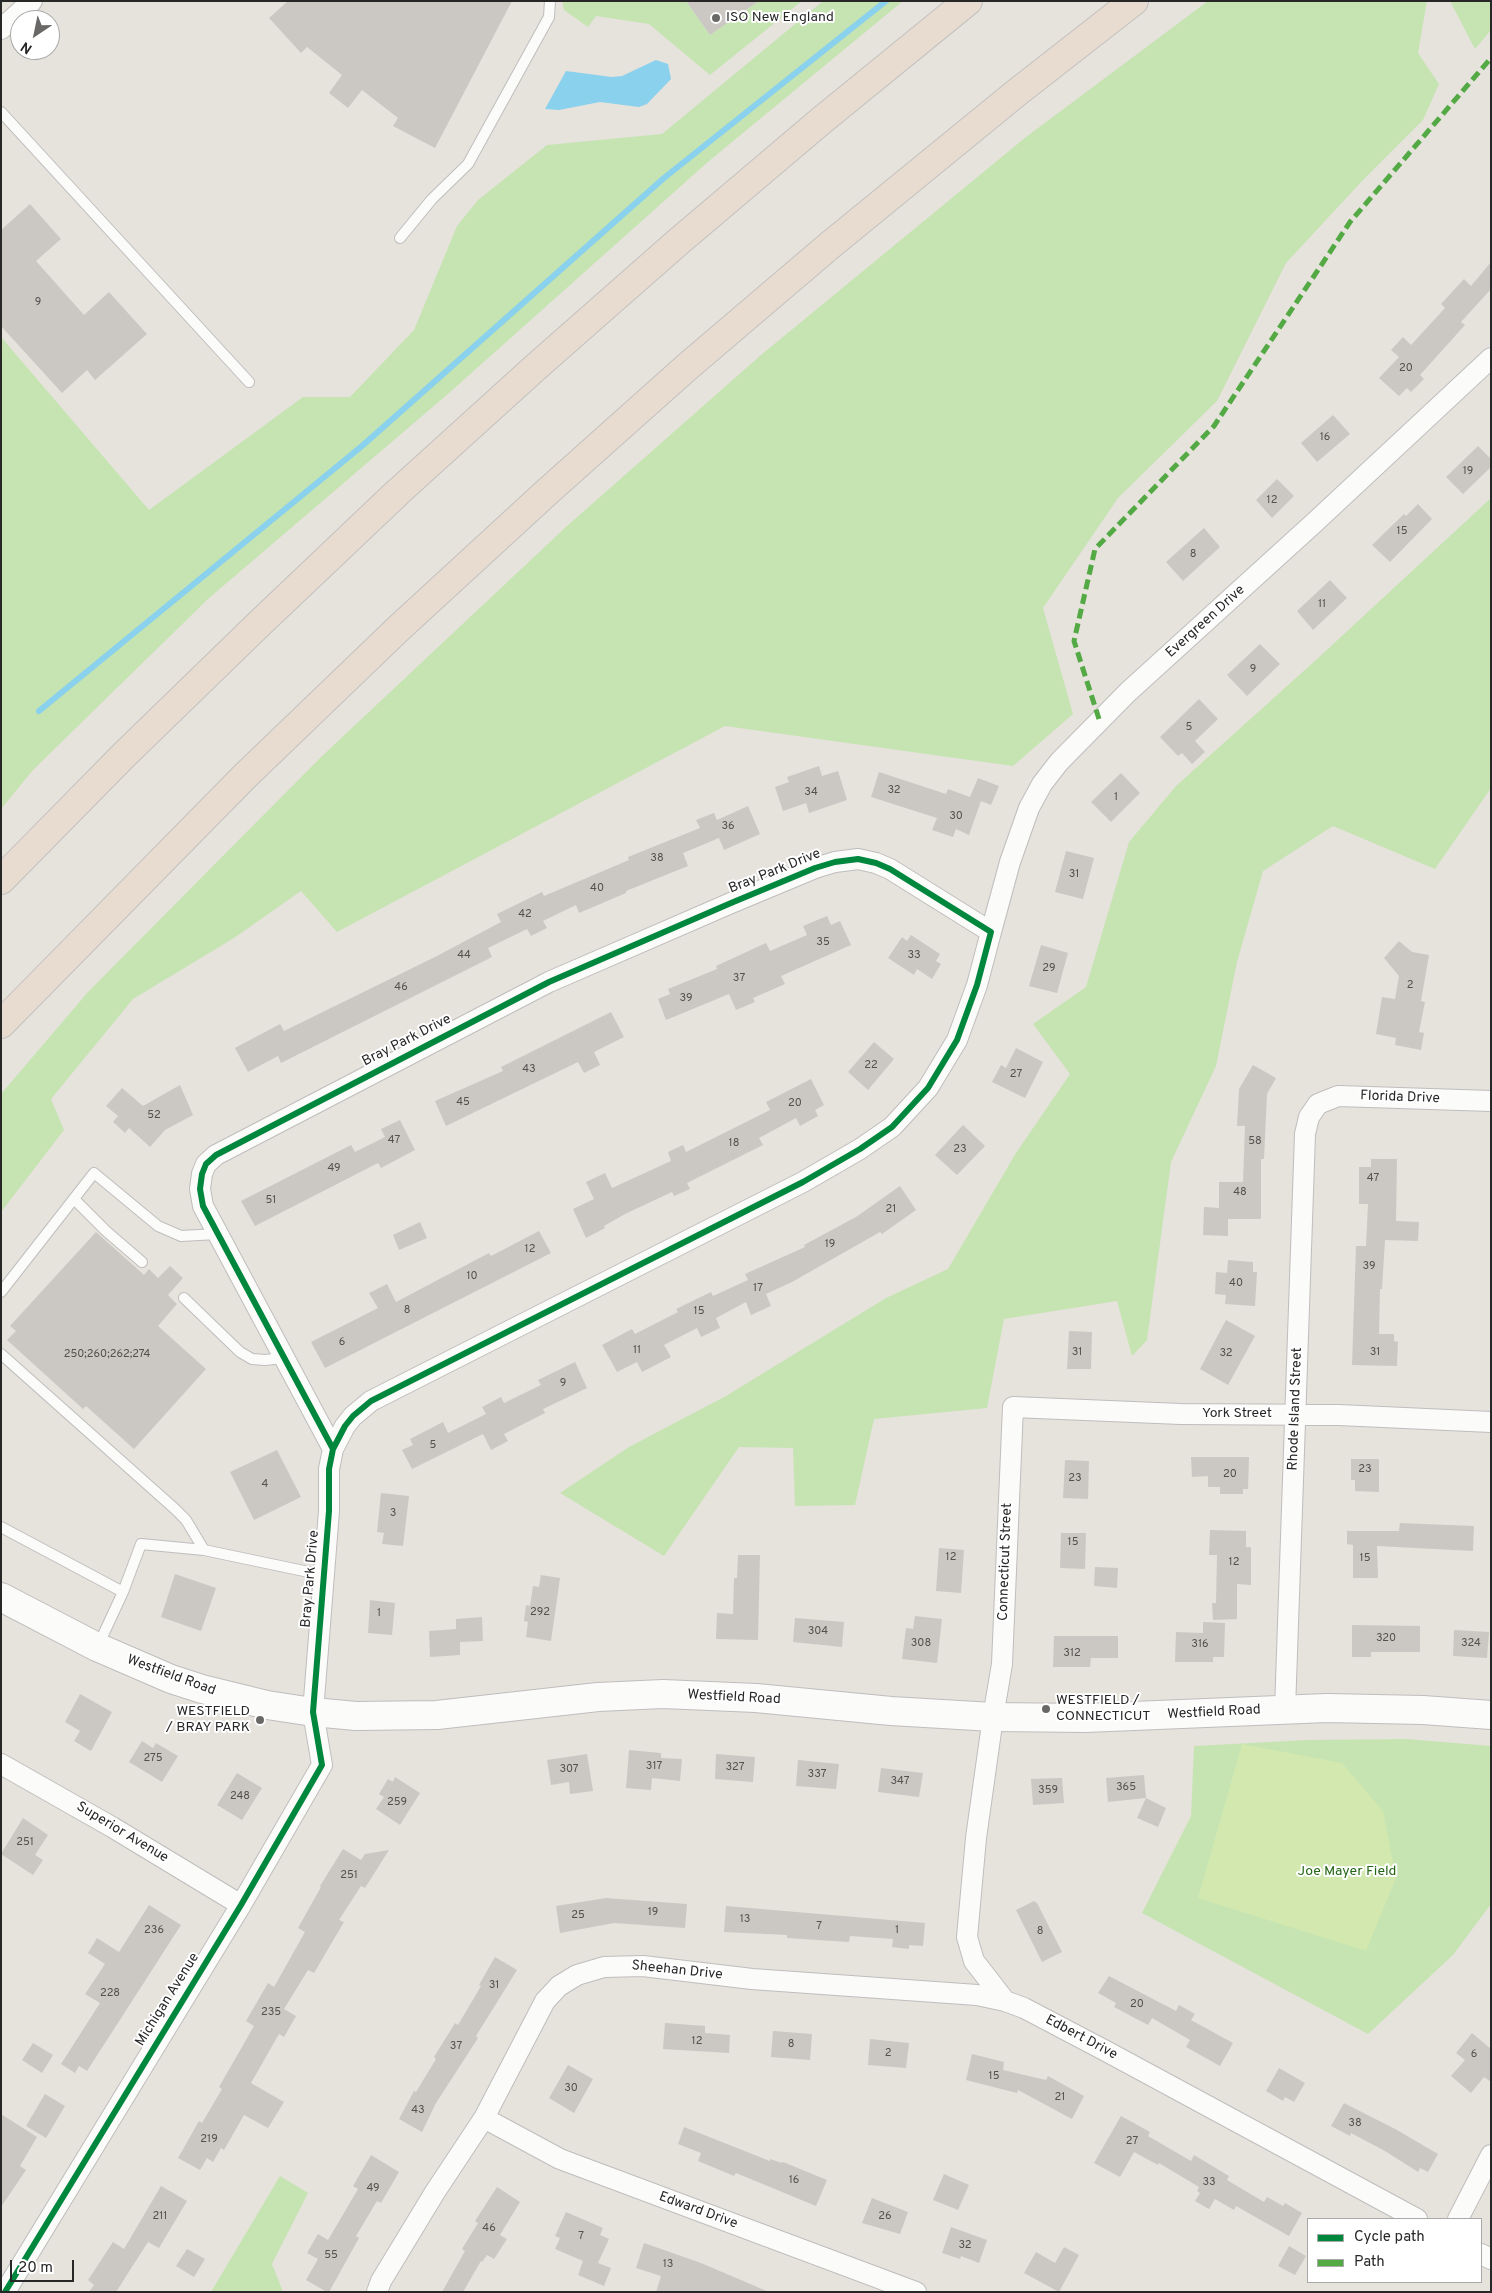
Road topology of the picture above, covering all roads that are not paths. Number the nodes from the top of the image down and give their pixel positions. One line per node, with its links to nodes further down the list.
1 (32, 1): 5 (street)
2 (550, 1): 7 (lane)
3 (968, 1): 10 (highway)
4 (1134, 1): 12 (highway)
5 (1, 29)
6 (1, 112): 9 (lane)
7 (400, 238)
8 (1491, 358): 11 (street, Evergreen Drive)
9 (249, 382)
10 (1, 880)
11 (991, 932): 16 (street, Bray Park Drive); 25 (street, Bray Park Drive)
12 (1, 1024)
13 (1491, 1101): 14 (street, Florida Drive)
14 (1313, 1109): 23 (street, Rhode Island Street)
15 (74, 1200): 16 (lane); 17 (lane); 18 (lane)
16 (217, 1234): 21 (street, Bray Park Drive)
17 (142, 1262)
18 (1, 1292)
19 (184, 1298): 21 (lane)
20 (1, 1354): 27 (lane)
21 (284, 1358): 25 (street, Bray Park Drive)
22 (1013, 1407): 23 (street, York Street); 35 (street, Connecticut Street)
23 (1296, 1414): 24 (street, York Street); 32 (street, Rhode Island Street)
24 (1491, 1422)
25 (333, 1448): 28 (street, Bray Park Drive)
26 (1, 1527): 29 (lane)
27 (204, 1550): 28 (lane); 29 (lane)
28 (324, 1575): 33 (street, Bray Park Drive)
29 (123, 1592): 31 (lane)
30 (1, 1597): 31 (main road, Westfield Road)
31 (98, 1647): 33 (main road, Westfield Road)
32 (1285, 1710): 34 (main road, Westfield Road); 35 (main road, Westfield Road)
33 (313, 1712): 35 (main road, Westfield Road); 37 (street, Michigan Avenue)
34 (1491, 1715)
35 (993, 1717): 38 (street, Edbert Drive)
36 (1, 1764): 37 (street, Superior Avenue)
37 (241, 1905): 43 (street, Michigan Avenue)
38 (1005, 2001): 39 (street, Sheehan Drive); 41 (street, Edbert Drive)
39 (484, 2118): 44 (street, Sheehan Drive); 45 (street, Edward Drive)
40 (1491, 2155): 42 (street)
41 (1415, 2218)
42 (1459, 2218)
43 (5, 2292)
44 (377, 2292)
45 (916, 2292)

